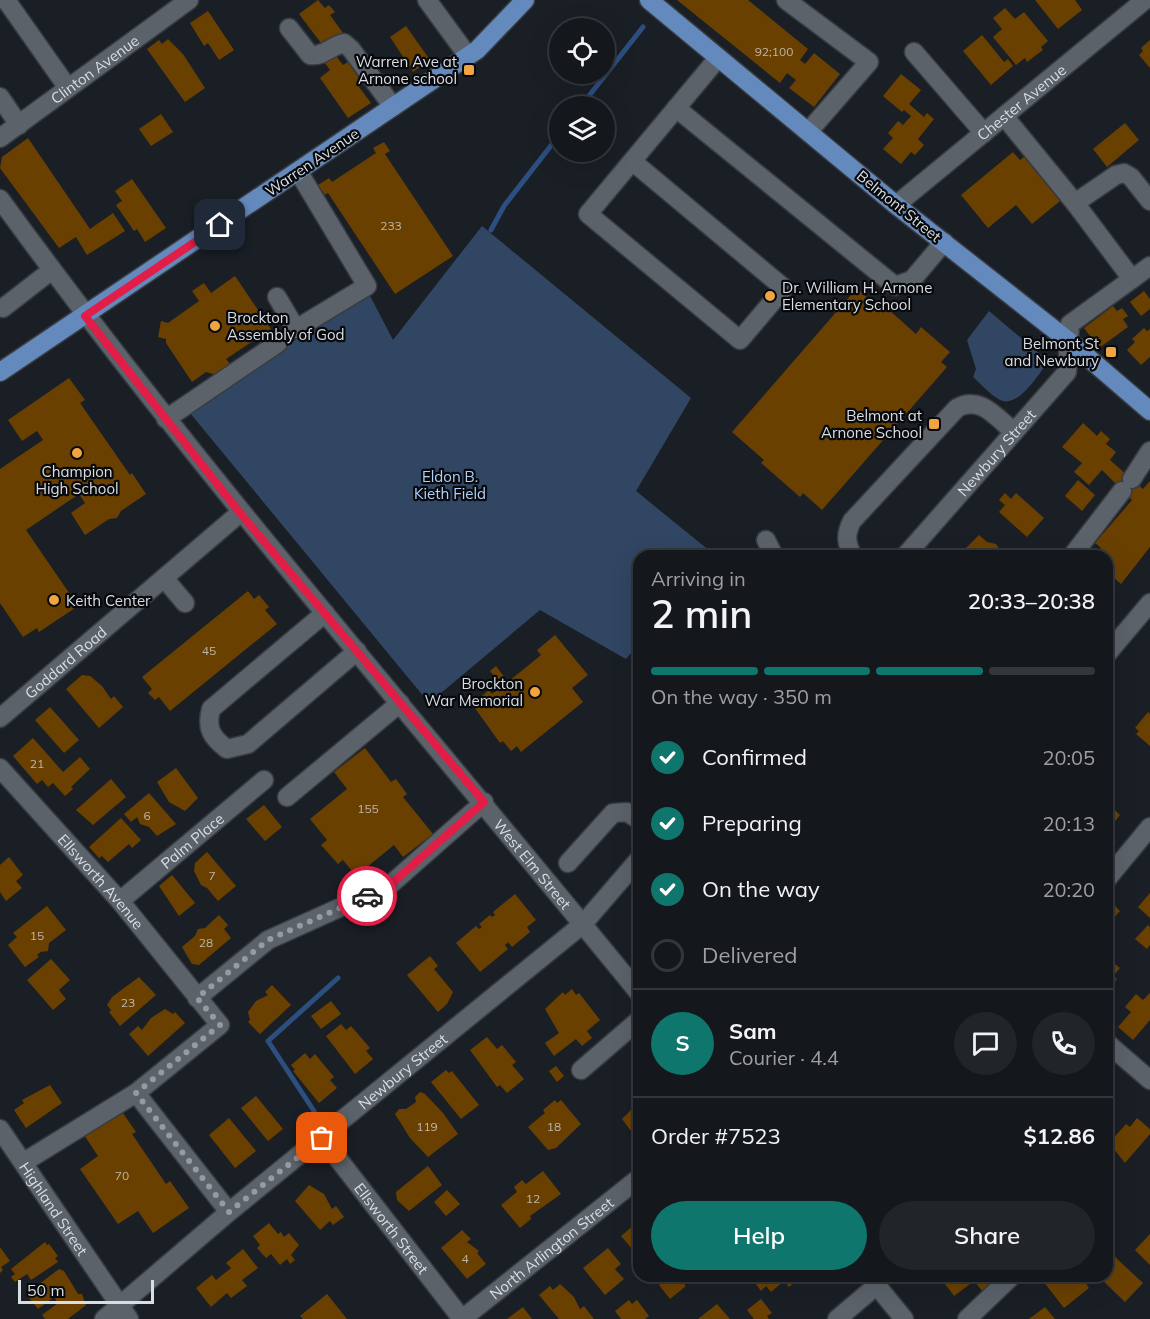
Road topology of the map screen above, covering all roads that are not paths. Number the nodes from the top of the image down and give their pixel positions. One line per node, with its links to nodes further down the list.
1 (6, 0): 12 (street)
2 (189, 0): 12 (street, Clinton Avenue)
3 (427, 0): 10 (street)
4 (525, 0): 10 (main road, Warren Avenue)
5 (649, 0): 11 (main road, Belmont Street)
6 (786, 0): 18 (street)
7 (1145, 0): 16 (street, Chester Avenue)
8 (290, 28): 14 (street)
9 (914, 52): 19 (street)
10 (468, 56): 14 (main road, Warren Avenue)
11 (718, 58): 15 (street); 18 (main road, Belmont Street)
12 (69, 88): 17 (street, Clinton Avenue)
13 (0, 97): 17 (street)
14 (393, 107): 22 (main road, Warren Avenue)
15 (676, 108): 21 (street); 27 (street)
16 (1004, 116): 19 (street, Chester Avenue); 25 (street)
17 (19, 124): 20 (street, Clinton Avenue)
18 (808, 132): 26 (main road, Belmont Street)
19 (984, 133): 26 (street, Chester Avenue)
20 (0, 138)
21 (632, 161): 21 (street)
22 (298, 171): 31 (street); 33 (main road, Warren Avenue)
23 (0, 199): 29 (street, West Elm Street)
24 (1150, 201): 25 (street)
25 (1075, 203): 30 (street)
26 (896, 205): 27 (main road, Belmont Street)
27 (944, 243): 34 (main road, Belmont Street)
28 (1150, 266): 30 (street)
29 (52, 270): 32 (street); 33 (street, West Elm Street)
30 (1132, 279): 34 (street, Newbury Street)
31 (277, 297)
32 (3, 308)
33 (85, 316): 36 (main road, Warren Avenue); 38 (street, West Elm Street)
34 (1070, 342): 37 (main road, Belmont Street); 39 (street, Newbury Street)
35 (278, 343): 38 (street)
36 (0, 372)
37 (1150, 411)
38 (166, 419): 41 (street, West Elm Street)
39 (1014, 432): 42 (street); 43 (street, Newbury Street)
40 (1150, 452): 44 (street)
41 (240, 513): 45 (street, Goddard Road); 48 (street, West Elm Street)
42 (850, 550)
43 (910, 550)
44 (1077, 550)
45 (164, 578): 46 (street); 52 (street, Goddard Road)
46 (185, 603)
47 (1150, 603): 49 (street)
48 (325, 613): 50 (street, West Elm Street); 50 (street)
49 (1113, 647)
50 (357, 651): 51 (street, West Elm Street)
51 (400, 703): 55 (street); 56 (street, West Elm Street)
52 (0, 718)
53 (0, 768): 62 (street, Ellsworth Avenue)
54 (264, 780): 62 (street, Palm Place)
55 (287, 797)
56 (484, 802): 63 (street, West Elm Street); 65 (street)
57 (633, 816): 59 (street)
58 (1150, 827): 61 (street)
59 (568, 864)
60 (633, 866): 63 (street, Newbury Street)
61 (1113, 872)
62 (120, 901): 65 (street, Ellsworth Avenue)
63 (583, 924): 64 (street, West Elm Street); 72 (street, Newbury Street)
64 (633, 986)
65 (197, 998): 70 (street, Ellsworth Avenue)
66 (633, 1025): 68 (street)
67 (1113, 1048): 69 (street)
68 (580, 1070)
69 (1150, 1080)
70 (136, 1093): 73 (street); 75 (street)
71 (0, 1129): 73 (street, Highland Street)
72 (322, 1138): 75 (street, Newbury Street); 81 (street, Ellsworth Street)
73 (24, 1162): 79 (street, Highland Street)
74 (633, 1183): 81 (street, North Arlington Street)
75 (229, 1212): 79 (street, Newbury Street)
76 (868, 1282): 82 (street)
77 (873, 1282): 83 (street)
78 (1006, 1282): 84 (street)
79 (124, 1312): 80 (street, Newbury Street)
80 (104, 1319)
81 (462, 1319)
82 (837, 1319)
83 (904, 1319)
84 (967, 1319)

